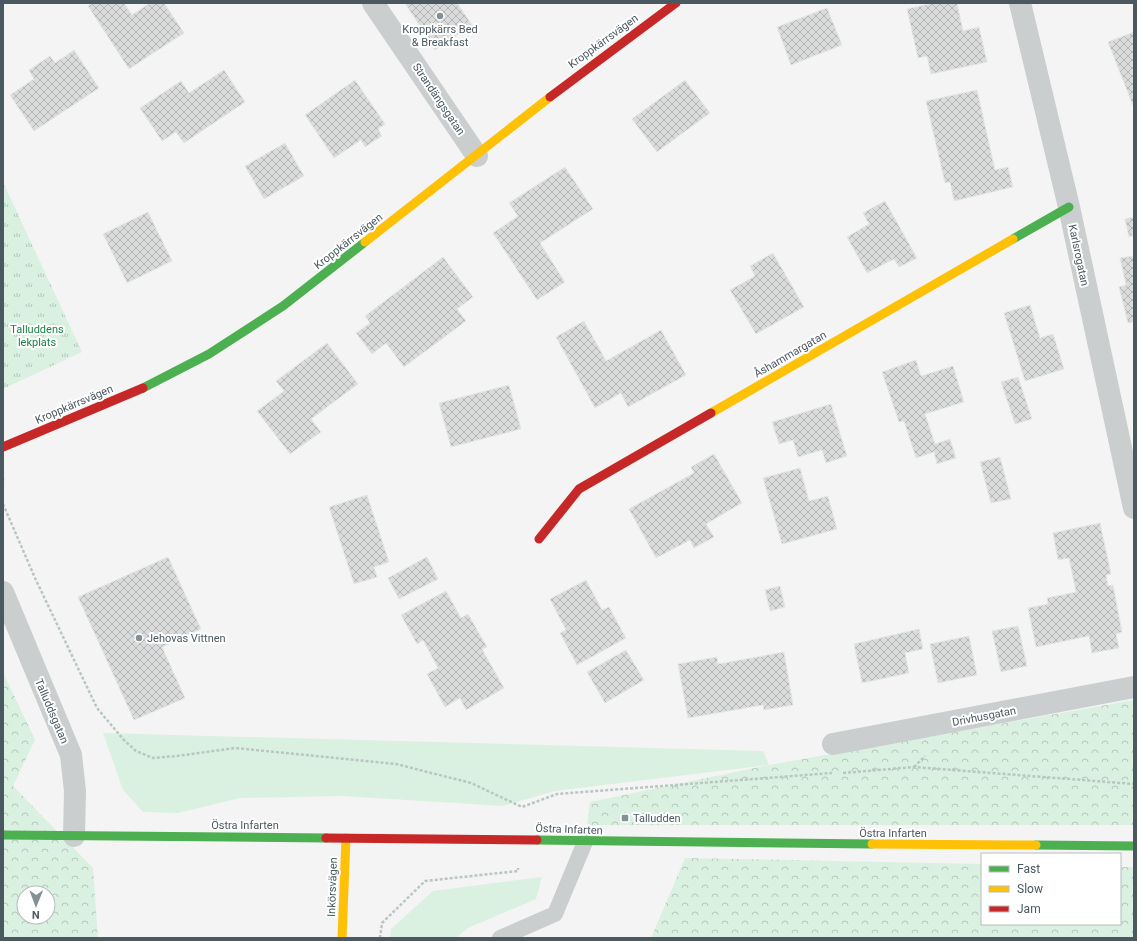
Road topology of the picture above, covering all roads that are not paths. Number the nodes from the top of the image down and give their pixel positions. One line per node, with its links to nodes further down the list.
1 (373, 3): 4 (street, Strandängsgatan)
2 (676, 3): 4 (street, Kroppkärrsvägen)
3 (1020, 3): 5 (street, Karlsrogatan)
4 (477, 156): 6 (street, Kroppkärrsvägen)
5 (1069, 207): 7 (street, Karlsrogatan); 8 (street, Åshammargatan)
6 (3, 447)
7 (1134, 508)
8 (539, 539)
9 (3, 592): 13 (street, Talluddsgatan)
10 (1134, 688): 11 (street, Drivhusgatan)
11 (833, 744)
12 (3, 835): 13 (street, Östra Infarten)
13 (74, 836): 14 (street, Östra Infarten)
14 (346, 838): 15 (street, Östra Infarten); 17 (street, Inkörsvägen)
15 (585, 842): 16 (street, Östra Infarten); 18 (lane)
16 (1134, 846)
17 (342, 938)
18 (500, 938)

